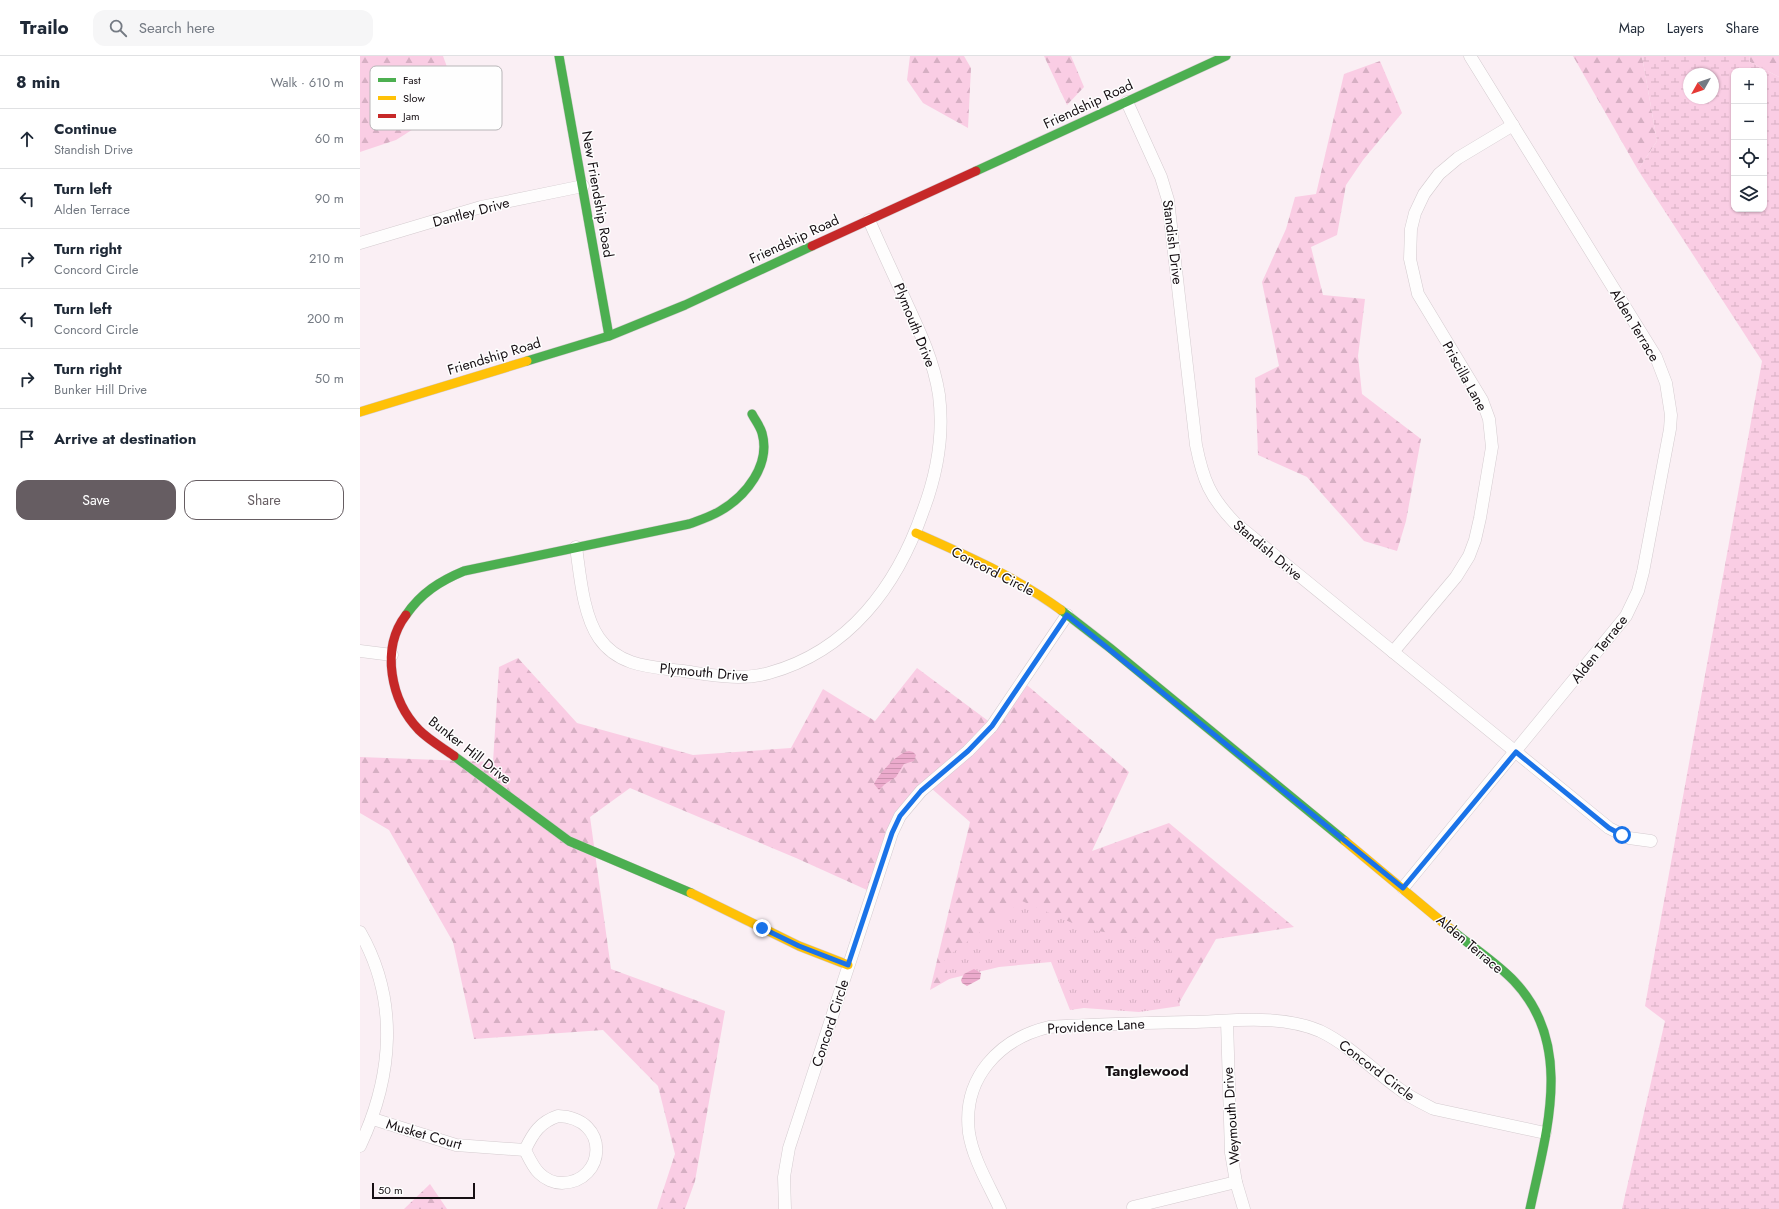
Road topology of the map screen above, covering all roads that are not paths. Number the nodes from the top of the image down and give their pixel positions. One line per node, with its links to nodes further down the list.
1 (560, 56): 6 (street, New Friendship Road)
2 (1226, 56): 4 (street, Friendship Road)
3 (1470, 56): 5 (street, Alden Terrace)
4 (1127, 102): 7 (street, Friendship Road); 16 (street, Standish Drive)
5 (1513, 125): 16 (street, Priscilla Lane); 18 (street, Alden Terrace)
6 (583, 186): 8 (street, Dantley Drive); 9 (street, New Friendship Road)
7 (869, 220): 9 (street, Friendship Road); 12 (street, Plymouth Drive)
8 (360, 243)
9 (609, 336): 10 (street, Friendship Road)
10 (360, 412)
11 (752, 414): 13 (street, Bunker Hill Drive)
12 (916, 533): 13 (street, Plymouth Drive); 14 (street, Concord Circle)
13 (577, 552): 17 (street, Bunker Hill Drive)
14 (1067, 615): 20 (street, Concord Circle); 22 (street, Concord Circle)
15 (360, 651): 17 (street)
16 (1393, 652): 18 (street, Standish Drive)
17 (392, 655): 22 (street, Bunker Hill Drive)
18 (1516, 752): 19 (street, Standish Drive); 20 (street, Alden Terrace)
19 (1651, 841)
20 (1403, 888): 25 (street, Alden Terrace)
21 (360, 932): 24 (street)
22 (848, 965): 30 (street, Concord Circle)
23 (1227, 1021): 25 (street, Concord Circle); 28 (street, Weymouth Drive); 31 (street, Providence Lane)
24 (373, 1119): 26 (street); 27 (street, Musket Court)
25 (1545, 1133): 33 (street)
26 (360, 1146)
27 (525, 1150): 27 (street)
28 (1236, 1182): 29 (street); 32 (street, Weymouth Drive)
29 (1133, 1207)
30 (785, 1209)
31 (1000, 1209)
32 (1244, 1209)
33 (1530, 1209)

